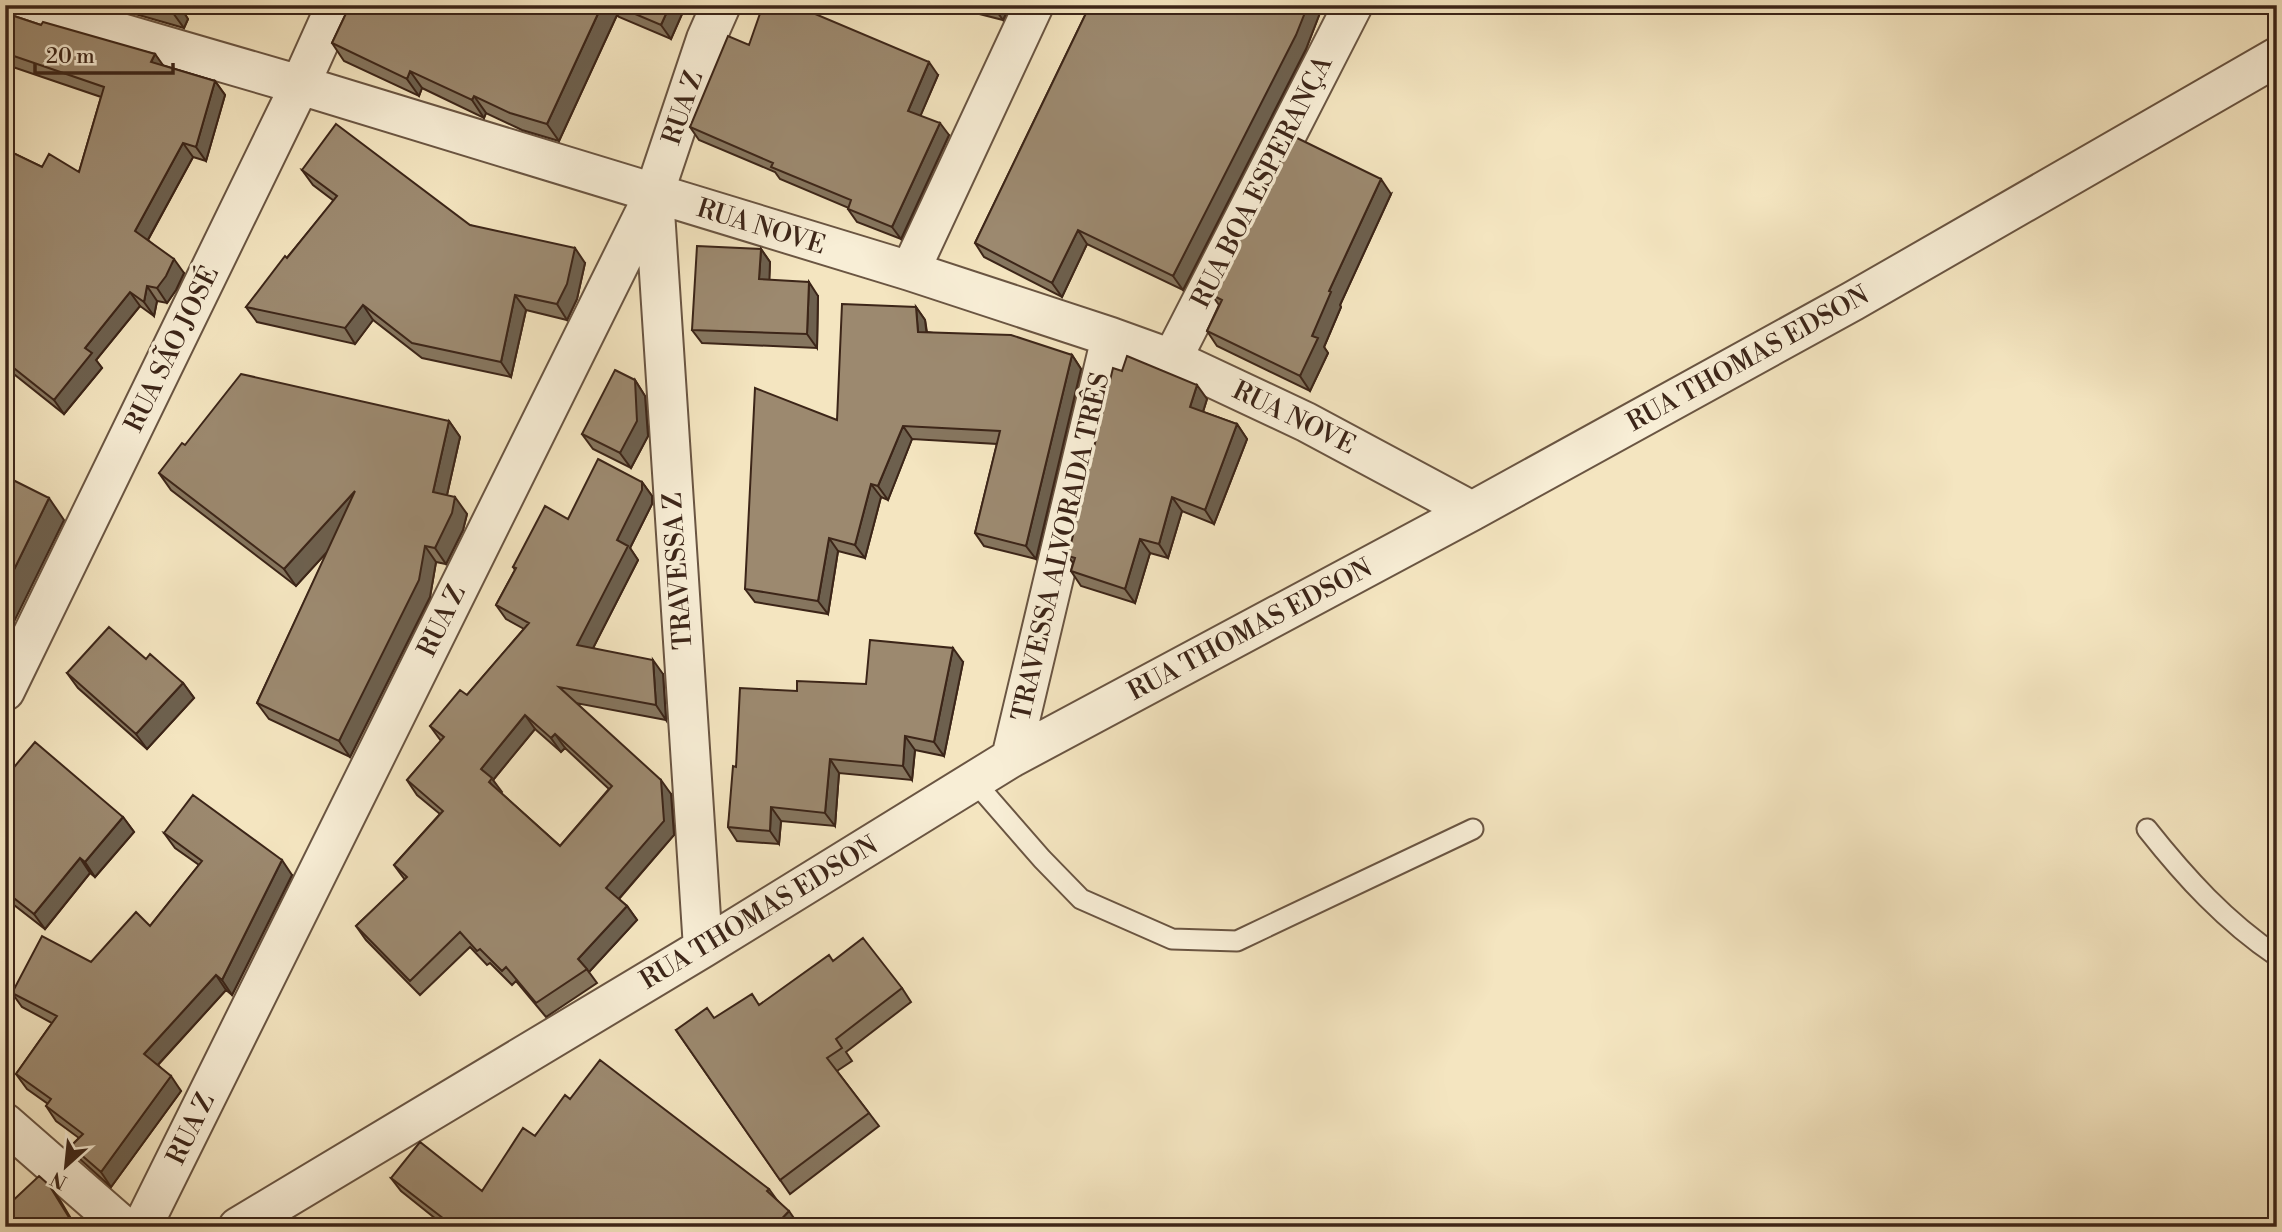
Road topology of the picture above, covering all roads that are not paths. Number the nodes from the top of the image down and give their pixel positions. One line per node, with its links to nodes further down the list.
1 (25, 5): 7 (street, RUA NOVE)
2 (336, 5): 7 (street, RUA SÃO JOSÉ)
3 (720, 5): 8 (street, RUA Z)
4 (1034, 5): 9 (street)
5 (1353, 5): 11 (street, RUA BOA ESPERANÇA)
6 (2277, 57): 12 (street, RUA THOMAS EDSON)
7 (300, 85): 8 (street, RUA NOVE); 13 (street, RUA SÃO JOSÉ)
8 (653, 194): 9 (street, RUA NOVE); 18 (street, TRAVESSA Z); 22 (street, RUA Z)
9 (910, 271): 10 (street, RUA NOVE)
10 (1111, 337): 11 (street, RUA NOVE); 14 (street, TRAVESSA ALVORADA TRÊS)
11 (1172, 359): 12 (street, RUA NOVE)
12 (1472, 511): 14 (street, RUA THOMAS EDSON)
13 (5, 691)
14 (1011, 758): 15 (street, RUA THOMAS EDSON)
15 (974, 781): 16 (lane); 18 (street, RUA THOMAS EDSON)
16 (1473, 829)
17 (2147, 829): 19 (lane)
18 (703, 948): 23 (street, RUA THOMAS EDSON)
19 (2277, 956)
20 (5, 1123): 21 (street)
21 (124, 1227)
22 (142, 1227)
23 (238, 1227)

